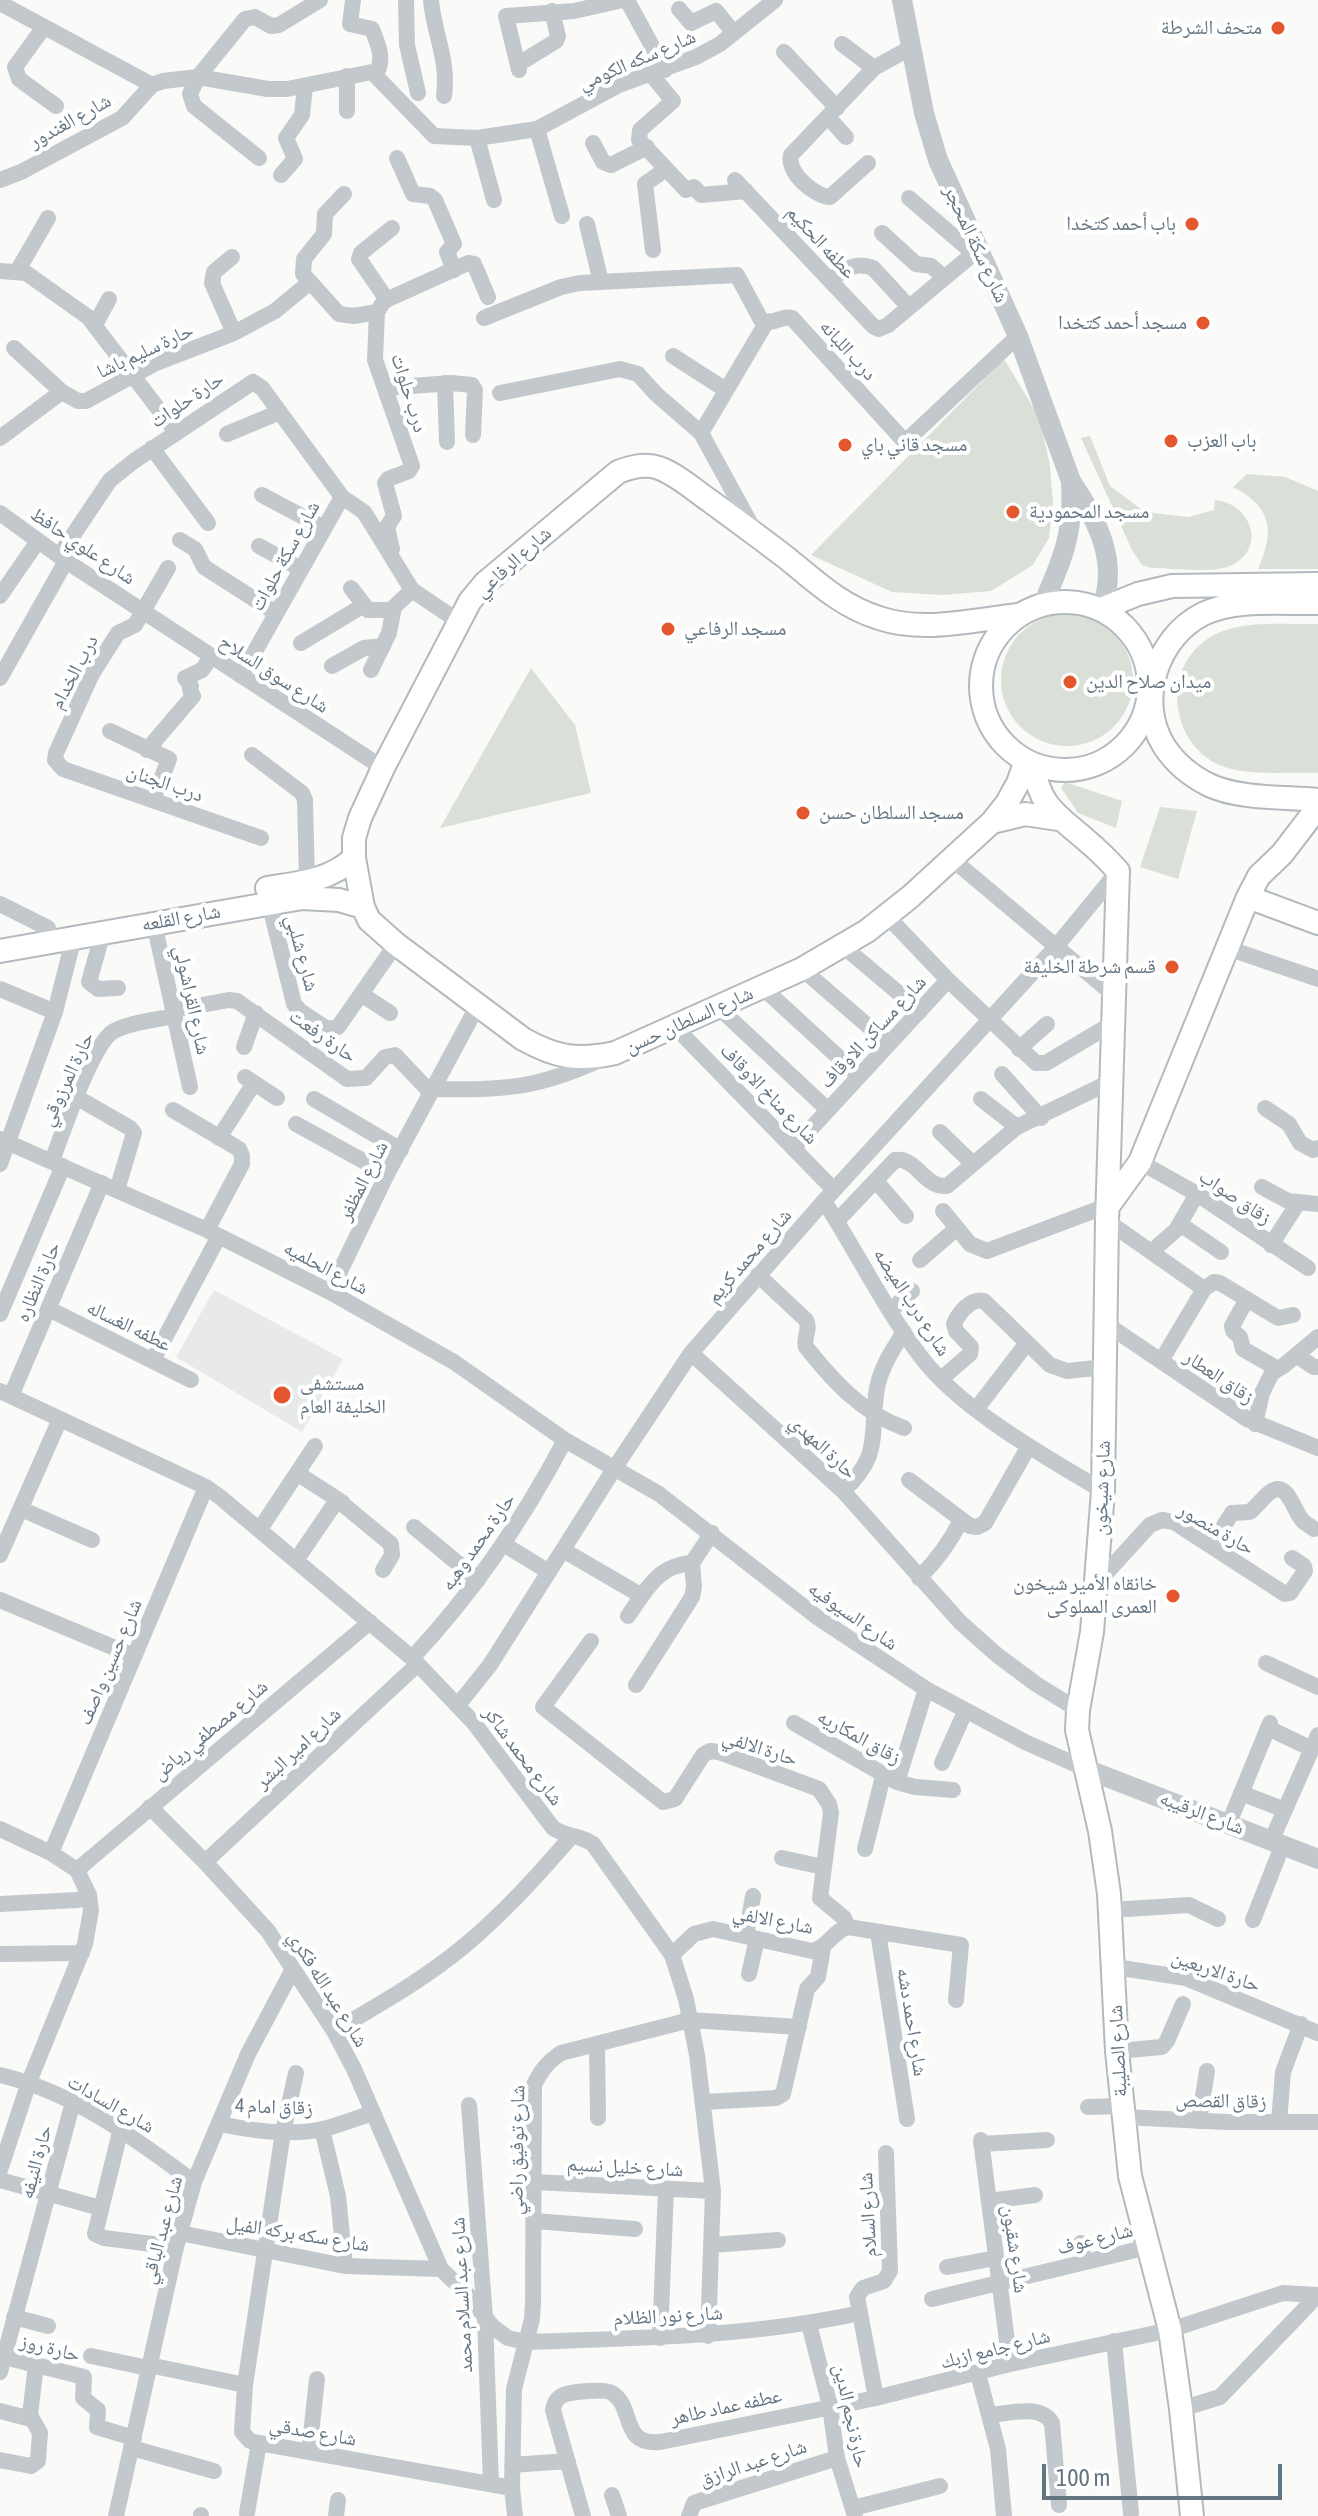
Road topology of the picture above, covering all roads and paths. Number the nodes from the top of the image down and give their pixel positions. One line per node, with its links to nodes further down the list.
1 (320, 0): 20 (street)
2 (353, 0): 18 (street)
3 (406, 0): 23 (street)
4 (431, 0): 24 (street)
5 (625, 0): 10 (street); 17 (street)
6 (775, 0): 12 (street, شارع سكه الكومي)
7 (902, 0): 14 (street, شارع سكة المحجر)
8 (0, 3): 11 (street)
9 (679, 9): 12 (street)
10 (552, 11): 10 (street)
11 (44, 27): 21 (street); 25 (street)
12 (734, 33): 17 (street, شارع سكه الكومي)
13 (842, 44): 16 (street)
14 (912, 47): 16 (street); 48 (street, شارع سكة المحجر)
15 (784, 52): 27 (street)
16 (874, 68): 27 (street)
17 (657, 71): 28 (street, شارع سكه الكومي); 32 (street)
18 (376, 74): 19 (street); 30 (street, شارع سكه الكومي)
19 (347, 76): 22 (street); 26 (street)
20 (198, 77): 21 (street); 22 (street); 33 (street)
21 (152, 85): 38 (street, شارع الغندور)
22 (305, 86): 37 (street)
23 (418, 93)
24 (444, 96)
25 (56, 106)
26 (347, 111)
27 (832, 112): 29 (street); 35 (street)
28 (537, 129): 30 (street, شارع سكه الكومي); 42 (street)
29 (846, 137)
30 (477, 138): 41 (street)
31 (593, 143): 32 (street)
32 (647, 147): 36 (street)
33 (259, 158)
34 (397, 158): 51 (street)
35 (868, 163)
36 (666, 169): 47 (street); 54 (street, عطفه الحكيم)
37 (281, 175)
38 (0, 180)
39 (344, 194): 56 (street)
40 (909, 198): 48 (street)
41 (494, 200)
42 (562, 216)
43 (48, 218): 50 (street)
44 (587, 224): 55 (street)
45 (392, 228): 59 (street)
46 (882, 233): 53 (street)
47 (653, 250)
48 (976, 251): 53 (street); 65 (street, شارع سكة المحجر)
49 (232, 257): 64 (street)
50 (18, 270): 52 (street); 63 (street)
51 (454, 270): 57 (street); 59 (street)
52 (0, 271)
53 (944, 277): 60 (street)
54 (830, 280): 60 (street); 60 (street, عطفه الحكيم)
55 (601, 282): 61 (street); 62 (street)
56 (309, 283): 59 (street); 64 (street, حارة سليم باشا)
57 (488, 297)
58 (109, 299): 63 (street)
59 (382, 306): 70 (street, درب حلوات)
60 (909, 307)
61 (484, 318)
62 (766, 323): 65 (street, درب اللبانه); 71 (street)
63 (95, 325): 68 (street)
64 (234, 333): 68 (street, حارة سليم باشا)
65 (1018, 336): 82 (street, شارع سكة المحجر)
66 (14, 348): 72 (street)
67 (673, 356): 71 (street)
68 (134, 375): 72 (street, حارة سليم باشا); 75 (street)
69 (445, 383): 70 (street); 78 (street); 80 (street)
70 (385, 388): 93 (street, درب حلوات)
71 (726, 390): 76 (street)
72 (62, 392): 79 (street)
73 (500, 393): 76 (street)
74 (280, 412): 75 (street, حارة حلوات); 77 (street); 84 (street, حارة حلوات)
75 (176, 432): 81 (street, حارة حلوات)
76 (701, 433): 88 (street)
77 (227, 434)
78 (473, 435)
79 (0, 438)
80 (447, 442)
81 (152, 448): 86 (street); 92 (street, حارة حلوات)
82 (1071, 481): 101 (street, شارع سكة المحجر); 103 (street, شارع سكة المحجر)
83 (262, 495): 87 (street)
84 (342, 497): 87 (street, شارع سكة حلوات); 93 (street, حارة حلوات)
85 (0, 513): 90 (street, شارع علوي حافظ)
86 (208, 523)
87 (324, 528): 95 (street, شارع سكة حلوات)
88 (756, 535): 107 (main road, شارع الرفاعي); 108 (main road, شارع الرفاعي)
89 (180, 540): 106 (street)
90 (38, 541): 92 (street, شارع علوي حافظ); 99 (street)
91 (259, 546): 95 (street)
92 (62, 558): 105 (street, شارع علوي حافظ); 115 (street, حارة حلوات)
93 (394, 562): 98 (street, حارة حلوات)
94 (168, 568): 105 (street, درب الخدام)
95 (301, 569): 106 (street, شارع سكة حلوات)
96 (1318, 584): 103 (main road)
97 (351, 588): 102 (street)
98 (412, 590): 104 (street); 108 (street)
99 (0, 596)
100 (1318, 603): 116 (main road)
101 (1043, 604): 103 (main road); 107 (main road)
102 (364, 605): 104 (street); 109 (street)
103 (1101, 609): 116 (main road)
104 (392, 610): 110 (street)
105 (144, 611): 111 (street, شارع سوق السلاح); 121 (street, درب الخدام)
106 (276, 613): 114 (street, شارع سكة حلوات)
107 (1018, 615): 120 (main road)
108 (458, 621): 122 (main road, شارع الرفاعي)
109 (301, 643)
110 (383, 646): 112 (street); 113 (street)
111 (211, 657): 114 (street, شارع سوق السلاح); 118 (street)
112 (332, 666)
113 (371, 670)
114 (241, 676): 122 (street, شارع سوق السلاح)
115 (0, 678)
116 (1151, 697): 120 (main road); 124 (main road)
117 (110, 731): 118 (street)
118 (147, 750): 123 (street)
119 (252, 755): 132 (street)
120 (1029, 762): 126 (main road); 127 (main road, شارع السلطان حسن)
121 (57, 764): 123 (street, درب الجنان)
122 (383, 768): 129 (main road, شارع الرفاعي)
123 (153, 800): 128 (street, درب الجنان)
124 (1318, 800)
125 (1318, 807): 133 (main road)
126 (1058, 819): 127 (main road); 131 (main road)
127 (992, 822): 130 (main road, شارع السلطان حسن)
128 (261, 838)
129 (354, 858): 132 (main road, شارع القلعه); 136 (main road, شارع السلطان حسن)
130 (952, 859): 137 (main road, شارع السلطان حسن); 146 (street)
131 (1118, 871): 146 (street, شارع محمد كريم); 156 (main road, شارع شيخون)
132 (307, 881): 140 (main road, شارع القلعه)
133 (1248, 897): 139 (main road); 147 (main road)
134 (269, 902): 136 (main road, شارع القلعه); 138 (main road, شارع القلعه); 155 (street, شارع شلبي)
135 (0, 904): 140 (street)
136 (363, 907): 144 (main road, شارع السلطان حسن)
137 (887, 916): 145 (main road, شارع السلطان حسن); 151 (street, شارع مساكن الاوقاف)
138 (154, 923): 141 (main road, شارع القلعه); 161 (street, شارع القراشولي)
139 (1318, 923)
140 (48, 928): 142 (main road, شارع القلعه)
141 (103, 932): 143 (main road, شارع القلعه); 153 (street)
142 (0, 936)
143 (74, 937): 148 (main road, شارع القلعه); 160 (street)
144 (396, 944): 155 (street, شارع شلبي); 157 (main road, شارع السلطان حسن)
145 (844, 947): 149 (main road, شارع السلطان حسن); 159 (street)
146 (1055, 948): 156 (street); 164 (street, شارع محمد كريم)
147 (1227, 948): 150 (street); 193 (main road)
148 (0, 951)
149 (802, 969): 152 (main road, شارع السلطان حسن); 168 (street)
150 (1318, 979)
151 (948, 980): 159 (street, شارع مساكن الاوقاف); 164 (street, شارع مساكن الاوقاف)
152 (762, 987): 158 (main road, شارع السلطان حسن); 173 (street)
153 (118, 988)
154 (0, 989): 160 (street)
155 (361, 994): 163 (street)
156 (1115, 996): 165 (main road, شارع شيخون)
157 (478, 1005): 171 (main road, شارع السلطان حسن); 176 (street, شارع المظفر)
158 (719, 1008): 167 (main road, شارع السلطان حسن); 183 (street)
159 (920, 1011): 168 (street, شارع مساكن الاوقاف)
160 (55, 1012): 189 (street)
161 (174, 1013): 162 (street, حارة رفعت); 175 (street, شارع القراشولي); 177 (street, حارة المرزوقي)
162 (256, 1013): 169 (street); 176 (street, حارة رفعت)
163 (390, 1013)
164 (988, 1020): 170 (street, شارع مساكن الاوقاف); 202 (street, شارع محمد كريم)
165 (1115, 1022): 170 (street); 174 (main road, شارع شيخون)
166 (1047, 1024): 170 (street)
167 (675, 1027): 171 (main road, شارع السلطان حسن); 190 (street, شارع مناخ الاوقاف)
168 (889, 1044): 173 (street, شارع مساكن الاوقاف)
169 (244, 1047)
170 (1019, 1049)
171 (615, 1053): 176 (street)
172 (1002, 1074): 184 (street)
173 (859, 1076): 183 (street, شارع مساكن الاوقاف)
174 (1112, 1081): 184 (street); 206 (main road, شارع شيخون)
175 (190, 1087)
176 (432, 1091): 192 (street, شارع المظفر)
177 (76, 1097): 194 (street, حارة المرزوقي); 199 (street, حارة النظاره)
178 (277, 1098): 188 (street)
179 (314, 1099): 192 (street)
180 (981, 1099): 186 (street)
181 (1265, 1108): 191 (street)
182 (173, 1110): 188 (street)
183 (828, 1110): 190 (street, شارع مساكن الاوقاف)
184 (1041, 1118): 186 (street)
185 (296, 1124): 197 (street)
186 (1017, 1127): 196 (street)
187 (940, 1132): 196 (street)
188 (219, 1138): 211 (street)
189 (4, 1141): 194 (street, شارع الحلميه); 195 (street)
190 (794, 1147): 202 (street, شارع مناخ الاوقاف)
191 (1318, 1148)
192 (401, 1150): 197 (street, شارع المظفر)
193 (1140, 1162): 201 (street, زقاق صواب); 206 (main road)
194 (57, 1163): 199 (street, شارع الحلميه); 224 (street, حارة المرزوقي)
195 (0, 1164)
196 (973, 1164): 198 (street)
197 (387, 1174): 220 (street, شارع المظفر)
198 (876, 1181): 207 (street); 208 (street)
199 (110, 1186): 211 (street, شارع الحلميه); 222 (street, حارة النظاره)
200 (1262, 1187): 203 (street)
201 (1197, 1194): 209 (street); 212 (street, زقاق صواب)
202 (829, 1196): 208 (street, شارع درب الميضه); 217 (street, شارع محمد كريم)
203 (1298, 1203): 204 (street); 212 (street)
204 (1318, 1204)
205 (943, 1211): 210 (street)
206 (1108, 1213): 210 (street); 213 (street); 226 (main road, شارع شيخون)
207 (906, 1216)
208 (837, 1221): 223 (street, شارع درب الميضه)
209 (1180, 1224): 213 (street); 214 (street)
210 (957, 1228): 215 (street)
211 (213, 1233): 220 (street, شارع الحلميه); 232 (street)
212 (1271, 1245): 216 (street, زقاق صواب)
213 (1152, 1251): 218 (street)
214 (1221, 1252)
215 (920, 1260)
216 (1308, 1268)
217 (758, 1275): 230 (street, شارع محمد كريم); 241 (street)
218 (1204, 1289): 221 (street); 233 (street)
219 (912, 1291): 223 (street)
220 (330, 1292): 245 (street, شارع الحلميه)
221 (1247, 1299): 225 (street); 236 (street)
222 (49, 1309): 232 (street, عطفه الغساله); 239 (street, حارة النظاره)
223 (891, 1310): 227 (street, شارع درب الميضه)
224 (0, 1314)
225 (1293, 1315)
226 (1106, 1324): 233 (street, زقاق العطار); 234 (main road, شارع شيخون)
227 (904, 1332): 237 (street, شارع درب الميضه); 241 (street)
228 (1318, 1337): 231 (street)
229 (1027, 1343): 234 (street); 237 (street); 240 (street)
230 (691, 1353): 249 (street, شارع محمد كريم); 253 (street, حارة المهدي)
231 (1296, 1355): 235 (street); 236 (street)
232 (153, 1360): 238 (street, عطفه الغساله)
233 (1161, 1361): 243 (street, زقاق العطار)
234 (1105, 1367): 254 (main road, شارع شيخون)
235 (1318, 1367)
236 (1278, 1369): 243 (street)
237 (941, 1379): 240 (street, شارع درب الميضه)
238 (191, 1380)
239 (6, 1394): 242 (street, شارع محمد شاكر)
240 (977, 1408): 247 (street, شارع درب الميضه)
241 (874, 1416): 244 (street); 253 (street)
242 (60, 1419): 252 (street, شارع محمد شاكر); 256 (street)
243 (1255, 1424): 248 (street, زقاق العطار)
244 (904, 1428)
245 (565, 1440): 249 (street, شارع الحلميه); 263 (street, حارة محمد وهبه)
246 (315, 1446): 250 (street)
247 (1029, 1446): 254 (street, شارع درب الميضه); 257 (street)
248 (1318, 1448)
249 (614, 1469): 261 (street, شارع السيوفيه); 265 (street, شارع محمد كريم)
250 (297, 1473): 255 (street); 259 (street)
251 (909, 1480): 257 (street)
252 (206, 1487): 259 (street, شارع محمد شاكر); 280 (street, شارع حسين واصف)
253 (843, 1491): 272 (street, حارة المهدي)
254 (1103, 1491): 274 (main road, شارع شيخون)
255 (343, 1503): 268 (street); 270 (street)
256 (21, 1509): 262 (street); 266 (street)
257 (961, 1520): 272 (street)
258 (414, 1527): 273 (street)
259 (260, 1529): 268 (street, شارع محمد شاكر)
260 (1314, 1529): 264 (street)
261 (712, 1533): 269 (street); 285 (street, شارع السيوفيه)
262 (92, 1540)
263 (505, 1545): 271 (street); 273 (street, حارة محمد وهبه)
264 (1211, 1546): 267 (street, حارة منصور); 274 (street, حارة منصور)
265 (563, 1550): 271 (street, شارع محمد كريم); 275 (street)
266 (0, 1555)
267 (1292, 1558)
268 (297, 1559): 278 (street, شارع محمد شاكر)
269 (692, 1563): 275 (street); 283 (street)
270 (383, 1570)
271 (549, 1572): 286 (street, شارع محمد كريم)
272 (919, 1578): 287 (street, حارة المهدي)
273 (478, 1580): 281 (street, حارة محمد وهبه)
274 (1097, 1583): 287 (main road, شارع شيخون)
275 (642, 1596): 277 (street)
276 (0, 1600): 280 (street)
277 (628, 1616)
278 (370, 1622): 281 (street, شارع محمد شاكر); 296 (street, شارع مصطفي رياض)
279 (591, 1641): 307 (street, حارة الالفي)
280 (134, 1656): 303 (street, شارع حسين واصف)
281 (415, 1661): 286 (street, شارع محمد شاكر); 306 (street, شارع امير البشر)
282 (1266, 1663): 284 (street)
283 (636, 1685)
284 (1318, 1687)
285 (926, 1689): 288 (street, شارع السيوفيه); 293 (street)
286 (458, 1705): 300 (street, شارع محمد شاكر)
287 (1078, 1710): 292 (main road, شارع شيخون)
288 (965, 1712): 291 (street); 292 (street, شارع السيوفيه)
289 (794, 1723): 293 (street, زقاق المكاريه)
290 (1316, 1744): 295 (street); 297 (street)
291 (942, 1763)
292 (1086, 1769): 298 (street, شارع الرقيبه); 312 (main road, شارع الصليبة)
293 (890, 1779): 294 (street, زقاق المكاريه); 302 (street)
294 (953, 1790)
295 (1241, 1793): 297 (street); 298 (street)
296 (150, 1807): 306 (street, شارع عبد الله فكري); 308 (street, شارع مصطفي رياض)
297 (1285, 1810): 301 (street)
298 (1229, 1823): 301 (street, شارع الرقيبه)
299 (0, 1829): 303 (street)
300 (571, 1837): 321 (street, شارع محمد شاكر); 330 (street)
301 (1278, 1842): 305 (street, شارع الرقيبه); 314 (street)
302 (865, 1849)
303 (51, 1853): 308 (street)
304 (782, 1858): 307 (street)
305 (1318, 1859)
306 (205, 1862): 323 (street, شارع عبد الله فكري)
307 (823, 1867): 315 (street, حارة الالفي)
308 (77, 1870): 309 (street)
309 (89, 1895): 311 (street); 319 (street)
310 (753, 1896): 317 (street)
311 (0, 1904)
312 (1111, 1910): 313 (street); 322 (main road, شارع الصليبة)
313 (1218, 1919)
314 (1253, 1920)
315 (848, 1927): 316 (street); 318 (street, شارع الالفي)
316 (878, 1932): 325 (street); 345 (street, شارع احمد دشه)
317 (751, 1938): 318 (street, شارع الالفي); 321 (street, شارع الالفي); 324 (street)
318 (823, 1948): 329 (street)
319 (82, 1953): 320 (street); 337 (street)
320 (0, 1954)
321 (672, 1955): 327 (street, شارع محمد شاكر)
322 (1115, 1967): 328 (street, حارة الاربعين); 333 (main road, شارع الصليبة)
323 (293, 1969): 330 (street, شارع عبد الله فكري); 349 (street, شارع عبد الباقي)
324 (749, 1974)
325 (956, 2000)
326 (1183, 2004): 333 (street)
327 (690, 2020): 329 (street, شارع توفيق راضي); 332 (street, شارع توفيق راضي); 339 (street, شارع محمد شاكر)
328 (1301, 2024): 331 (street, حارة الاربعين); 347 (street)
329 (799, 2027): 339 (street)
330 (334, 2031): 343 (street, شارع عبد الله فكري)
331 (1318, 2033)
332 (597, 2044): 344 (street); 358 (street, شارع توفيق راضي)
333 (1117, 2051): 342 (main road, شارع الصليبة)
334 (1207, 2071): 346 (street)
335 (296, 2073): 352 (street, شارع صدقي)
336 (0, 2075): 337 (street, شارع السادات)
337 (29, 2082): 338 (street, شارع السادات); 355 (street)
338 (73, 2102): 350 (street, شارع السادات); 361 (street, حارة النيفه)
339 (704, 2102): 360 (street, شارع محمد شاكر)
340 (469, 2105): 383 (street, شارع عبد السلام محمد)
341 (1088, 2107): 342 (street, زقاق القصص)
342 (1122, 2112): 346 (street, زقاق القصص); 371 (main road, شارع الصليبة)
343 (373, 2113): 351 (street, زقاق امام 4); 377 (street, شارع عبد الله فكري)
344 (598, 2118)
345 (907, 2119)
346 (1199, 2121): 347 (street, زقاق القصص)
347 (1279, 2122): 348 (street, زقاق القصص)
348 (1318, 2122)
349 (220, 2124): 352 (street, زقاق امام 4); 357 (street, شارع عبد الباقي)
350 (121, 2128): 357 (street, شارع السادات); 364 (street)
351 (322, 2129): 352 (street, زقاق امام 4); 375 (street)
352 (283, 2132): 372 (street, شارع صدقي)
353 (1047, 2140): 363 (street, شارع شقبون)
354 (886, 2153): 381 (street, شارع السلام)
355 (0, 2170)
356 (0, 2180): 361 (street)
357 (194, 2182): 367 (street, شارع عبد الباقي)
358 (535, 2182): 359 (street, شارع خليل نسيم); 365 (street, شارع توفيق راضي)
359 (666, 2189): 360 (street, شارع خليل نسيم); 388 (street)
360 (713, 2191): 370 (street, شارع محمد شاكر)
361 (48, 2195): 364 (street); 382 (street, حارة النيفه)
362 (1035, 2195): 363 (street)
363 (989, 2201): 373 (street, شارع شقبون)
364 (100, 2208): 367 (street, شارع سكه بركه الفيل)
365 (535, 2221): 366 (street); 390 (street, شارع توفيق راضي)
366 (635, 2229)
367 (178, 2240): 372 (street, شارع سكه بركه الفيل); 395 (street, شارع عبد الباقي)
368 (778, 2240): 370 (street)
369 (1081, 2243): 374 (street)
370 (712, 2245): 387 (street, شارع محمد شاكر)
371 (1148, 2247): 374 (street, شارع عوف); 386 (main road, شارع الصليبة)
372 (267, 2252): 375 (street, شارع سكه بركه الفيل); 398 (street, شارع صدقي)
373 (996, 2258): 376 (street); 378 (street, شارع شقبون)
374 (1084, 2262): 378 (street, شارع عوف)
375 (345, 2266): 377 (street, شارع سكه بركه الفيل)
376 (947, 2267)
377 (441, 2269): 383 (street)
378 (999, 2283): 380 (street, شارع عوف); 393 (street, شارع شقبون)
379 (1318, 2295): 386 (street, شارع جامع ازبك); 401 (street)
380 (932, 2299)
381 (860, 2313): 384 (street, شارع نور الظلام); 399 (street)
382 (14, 2317): 385 (street); 392 (street, حارة النيفه)
383 (485, 2318): 390 (street); 413 (street, شارع عبد السلام محمد)
384 (809, 2324): 387 (street, شارع نور الظلام); 400 (street, حارة نجم الدين)
385 (48, 2326)
386 (1170, 2330): 389 (street, شارع جامع ازبك); 401 (main road, شارع الصليبة)
387 (708, 2336): 388 (street, شارع نور الظلام)
388 (660, 2338): 390 (street, شارع نور الظلام)
389 (1114, 2341): 393 (street, شارع جامع ازبك); 420 (street)
390 (525, 2342): 411 (street, شارع توفيق راضي)
391 (91, 2356): 395 (street)
392 (1, 2362): 394 (street, حارة روز)
393 (1010, 2364): 396 (street, شارع جامع ازبك)
394 (36, 2365): 404 (street); 405 (street, حارة روز)
395 (149, 2366): 398 (street); 405 (street, شارع عبد الباقي)
396 (978, 2374): 399 (street, شارع جامع ازبك); 403 (street)
397 (317, 2379): 407 (street)
398 (245, 2385): 406 (street, شارع صدقي)
399 (876, 2398): 400 (street, شارع جامع ازبك)
400 (830, 2406): 408 (street, حارة نجم الدين); 410 (street, عطفه عماد طاهر)
401 (1181, 2409): 427 (main road, شارع الصليبة)
402 (0, 2411): 404 (street)
403 (991, 2415): 417 (street); 426 (street)
404 (31, 2419): 409 (street)
405 (133, 2443): 412 (street); 421 (street, شارع عبد الباقي)
406 (259, 2443): 407 (street, شارع صدقي); 419 (street)
407 (309, 2452): 413 (street, شارع صدقي)
408 (837, 2458): 418 (street, حارة نجم الدين); 425 (street, شارع عبد الرازق)
409 (0, 2460)
410 (568, 2461): 411 (street); 423 (street)
411 (512, 2465): 415 (street, شارع توفيق راضي)
412 (214, 2471)
413 (491, 2483): 415 (street, شارع صدقي)
414 (940, 2486): 418 (street)
415 (512, 2488): 422 (street, شارع توفيق راضي)
416 (612, 2495): 424 (street)
417 (1059, 2505)
418 (854, 2512)
419 (247, 2513)
420 (1131, 2513)
421 (116, 2516)
422 (515, 2516)
423 (583, 2516)
424 (619, 2516)
425 (689, 2516)
426 (1004, 2516)
427 (1192, 2516)

